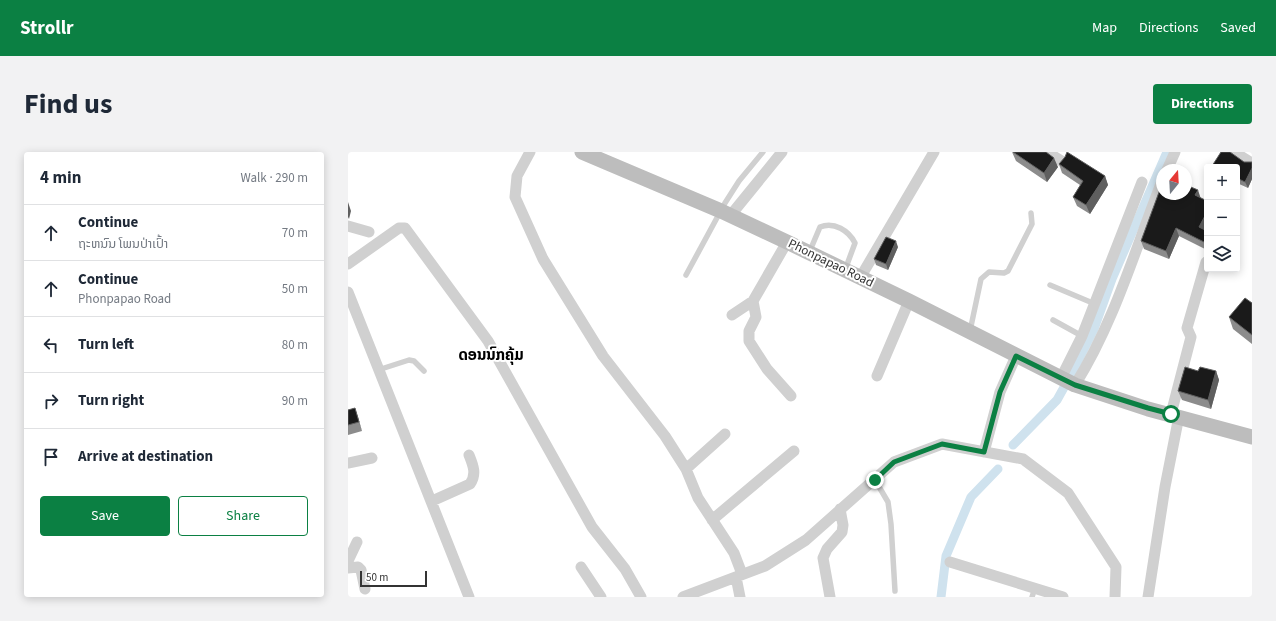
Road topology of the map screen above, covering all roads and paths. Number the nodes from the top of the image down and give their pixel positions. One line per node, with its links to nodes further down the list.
1 (530, 152): 48 (street)
2 (582, 152): 15 (street, Phonpapao Road)
3 (763, 152): 15 (lane)
4 (782, 152): 15 (street)
5 (1047, 152): 9 (street)
6 (1175, 152): 11 (street)
7 (1234, 152): 10 (street)
8 (928, 154): 24 (street)
9 (1063, 162)
10 (1250, 162)
11 (1170, 164)
12 (1142, 182): 29 (street)
13 (1156, 197): 38 (street)
14 (1031, 213): 32 (lane)
15 (725, 214): 18 (street, Phonpapao Road); 23 (lane)
16 (348, 226): 17 (street)
17 (369, 232)
18 (787, 242): 19 (street, Phonpapao Road); 27 (street)
19 (809, 253): 22 (street, Phonpapao Road); 22 (lane)
20 (348, 264): 64 (street)
21 (1204, 269): 40 (street)
22 (845, 270): 24 (street, Phonpapao Road)
23 (686, 275)
24 (860, 278): 28 (street, Phonpapao Road)
25 (1050, 285): 29 (lane)
26 (348, 292): 35 (street)
27 (752, 301): 30 (street); 39 (street)
28 (909, 301): 32 (street, Phonpapao Road); 37 (street)
29 (1095, 304): 33 (street)
30 (732, 315)
31 (1053, 320): 33 (lane)
32 (970, 333): 34 (street, Phonpapao Road)
33 (1082, 336): 38 (street)
34 (1016, 356): 38 (street, Phonpapao Road); 44 (street)
35 (378, 370): 36 (lane); 50 (street)
36 (424, 371)
37 (877, 376)
38 (1066, 381): 40 (street, Phonpapao Road)
39 (791, 396)
40 (1175, 415): 42 (street, Phonpapao Road); 70 (street)
41 (725, 434): 48 (street)
42 (1252, 437)
43 (794, 452): 52 (street)
44 (984, 452): 49 (street); 69 (street)
45 (469, 455): 50 (street)
46 (372, 458): 47 (street)
47 (348, 463)
48 (686, 469): 52 (street)
49 (875, 480): 51 (street); 60 (lane)
50 (432, 501): 62 (street)
51 (840, 509): 58 (street); 67 (street)
52 (712, 520): 58 (street)
53 (358, 542): 54 (street)
54 (348, 561)
55 (950, 562): 61 (street)
56 (581, 567): 63 (street)
57 (348, 568): 59 (street)
58 (739, 576): 65 (street); 66 (street)
59 (365, 589)
60 (895, 591)
61 (1033, 593): 68 (street)
62 (469, 597)
63 (601, 597)
64 (641, 597)
65 (683, 597)
66 (740, 597)
67 (830, 597)
68 (1063, 597)
69 (1115, 597)
70 (1148, 597)

